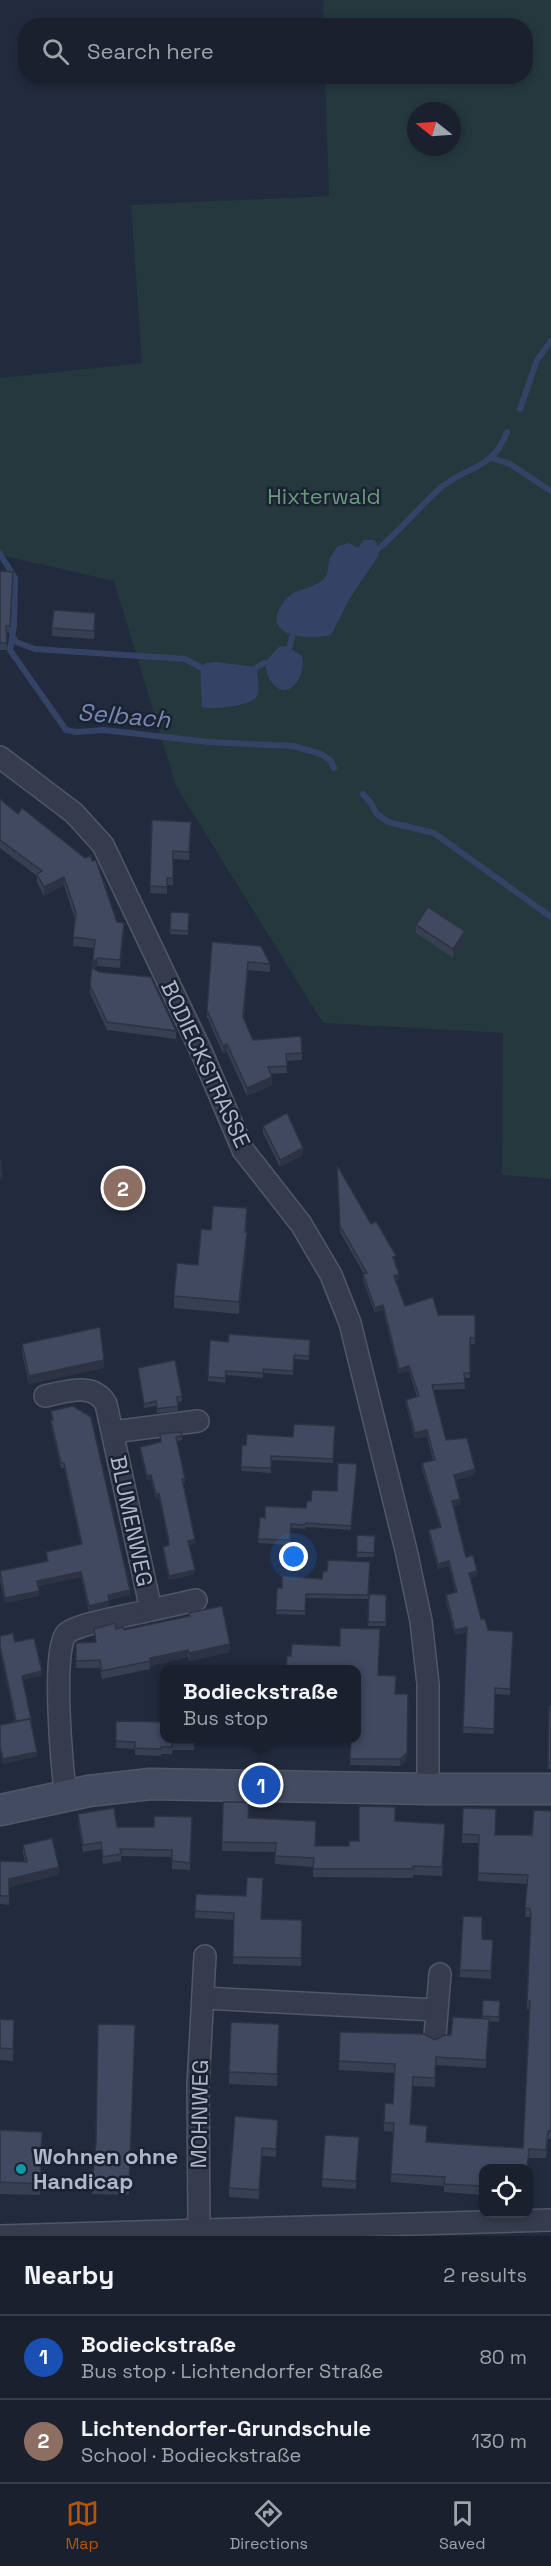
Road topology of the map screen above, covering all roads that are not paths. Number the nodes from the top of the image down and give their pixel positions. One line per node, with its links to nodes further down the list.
1 (0, 757): 7 (street, BODIECKSTRASSE)
2 (45, 1396): 4 (street, BLUMENWEG)
3 (198, 1421): 4 (street, BLUMENWEG)
4 (113, 1432): 6 (street, BLUMENWEG)
5 (196, 1600): 6 (street, BLUMENWEG)
6 (151, 1610): 9 (street, BLUMENWEG)
7 (428, 1789): 8 (main road); 9 (main road)
8 (551, 1789)
9 (66, 1796): 10 (main road)
10 (0, 1810)
11 (205, 1956): 13 (street, MOHNWEG)
12 (440, 1974): 14 (street)
13 (203, 1998): 14 (street); 17 (street, MOHNWEG)
14 (436, 2010): 15 (street)
15 (435, 2036)
16 (551, 2220): 17 (street)
17 (199, 2231): 18 (street)
18 (0, 2236)

